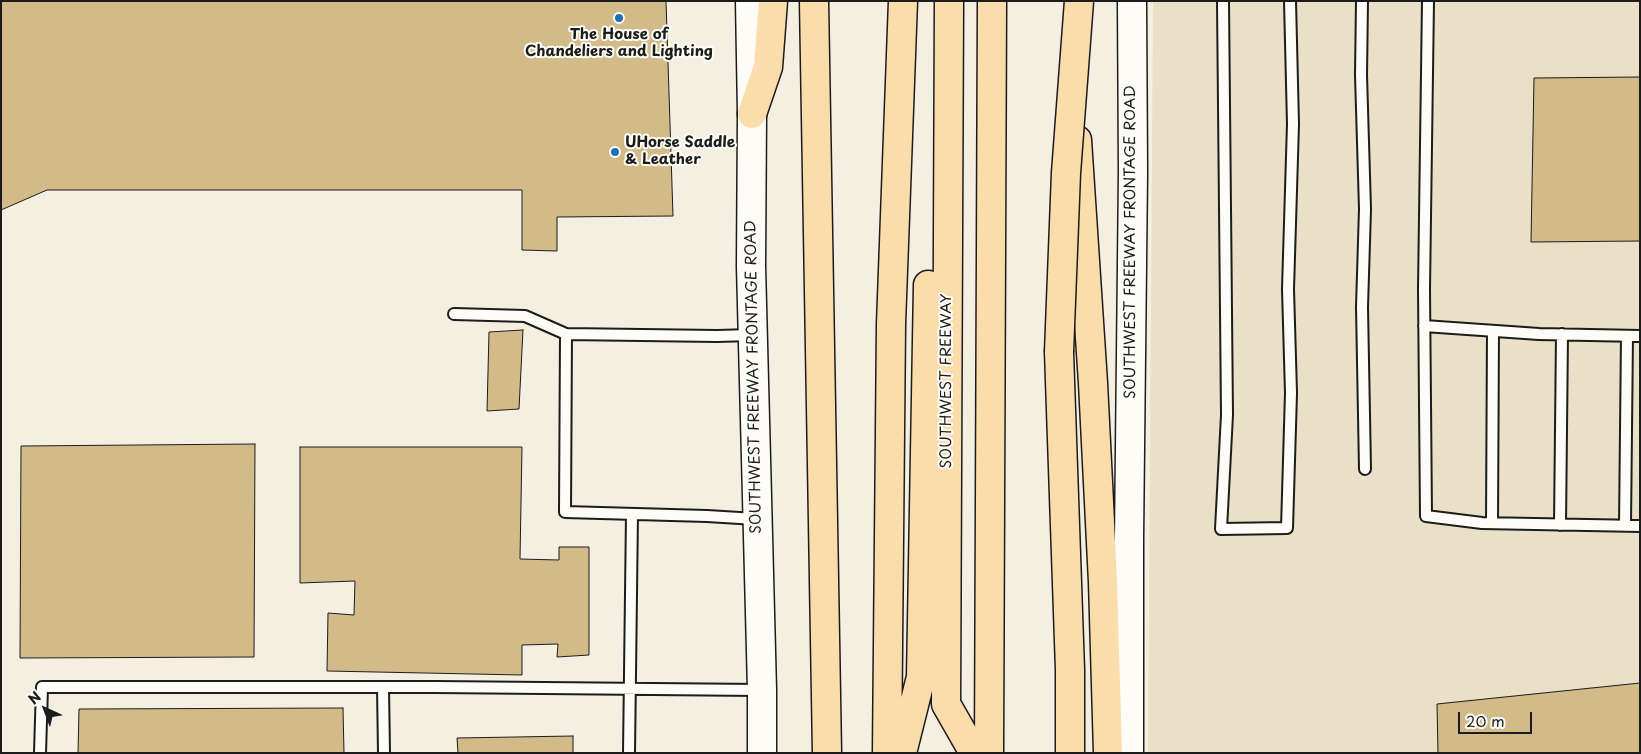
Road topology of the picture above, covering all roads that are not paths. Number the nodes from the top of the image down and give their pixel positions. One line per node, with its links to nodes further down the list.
1 (750, 1): 15 (main road, SOUTHWEST FREEWAY FRONTAGE ROAD)
2 (773, 1): 15 (highway)
3 (814, 1): 38 (highway)
4 (903, 1): 39 (highway)
5 (932, 1): 40 (highway, SOUTHWEST FREEWAY)
6 (949, 1): 41 (highway, SOUTHWEST FREEWAY)
7 (992, 1): 42 (highway)
8 (1068, 1): 44 (highway)
9 (1079, 1): 43 (highway, bridge)
10 (1132, 1): 45 (main road, SOUTHWEST FREEWAY FRONTAGE ROAD)
11 (1223, 1): 12 (lane)
12 (1290, 1)
13 (1362, 1): 24 (lane)
14 (1428, 1): 17 (lane)
15 (752, 114): 21 (main road, SOUTHWEST FREEWAY FRONTAGE ROAD)
16 (454, 314): 19 (lane)
17 (1424, 326): 18 (lane); 27 (lane)
18 (1493, 331): 20 (lane); 27 (lane)
19 (566, 334): 21 (lane); 25 (lane)
20 (1562, 334): 22 (lane); 28 (lane)
21 (752, 335): 26 (main road, SOUTHWEST FREEWAY FRONTAGE ROAD)
22 (1627, 336): 23 (lane); 29 (lane)
23 (1640, 336)
24 (1364, 469)
25 (632, 514): 26 (lane); 32 (lane)
26 (757, 519): 33 (main road, SOUTHWEST FREEWAY FRONTAGE ROAD)
27 (1492, 523): 28 (lane)
28 (1560, 524): 29 (lane)
29 (1624, 525): 30 (lane)
30 (1640, 526)
31 (383, 687): 32 (lane); 34 (lane); 35 (lane)
32 (631, 688): 33 (lane); 36 (lane)
33 (762, 690): 37 (main road, SOUTHWEST FREEWAY FRONTAGE ROAD)
34 (40, 753)
35 (384, 753)
36 (629, 753)
37 (762, 753)
38 (827, 753)
39 (887, 753)
40 (902, 753)
41 (974, 753)
42 (989, 753)
43 (1070, 753)
44 (1108, 753)
45 (1129, 753)

